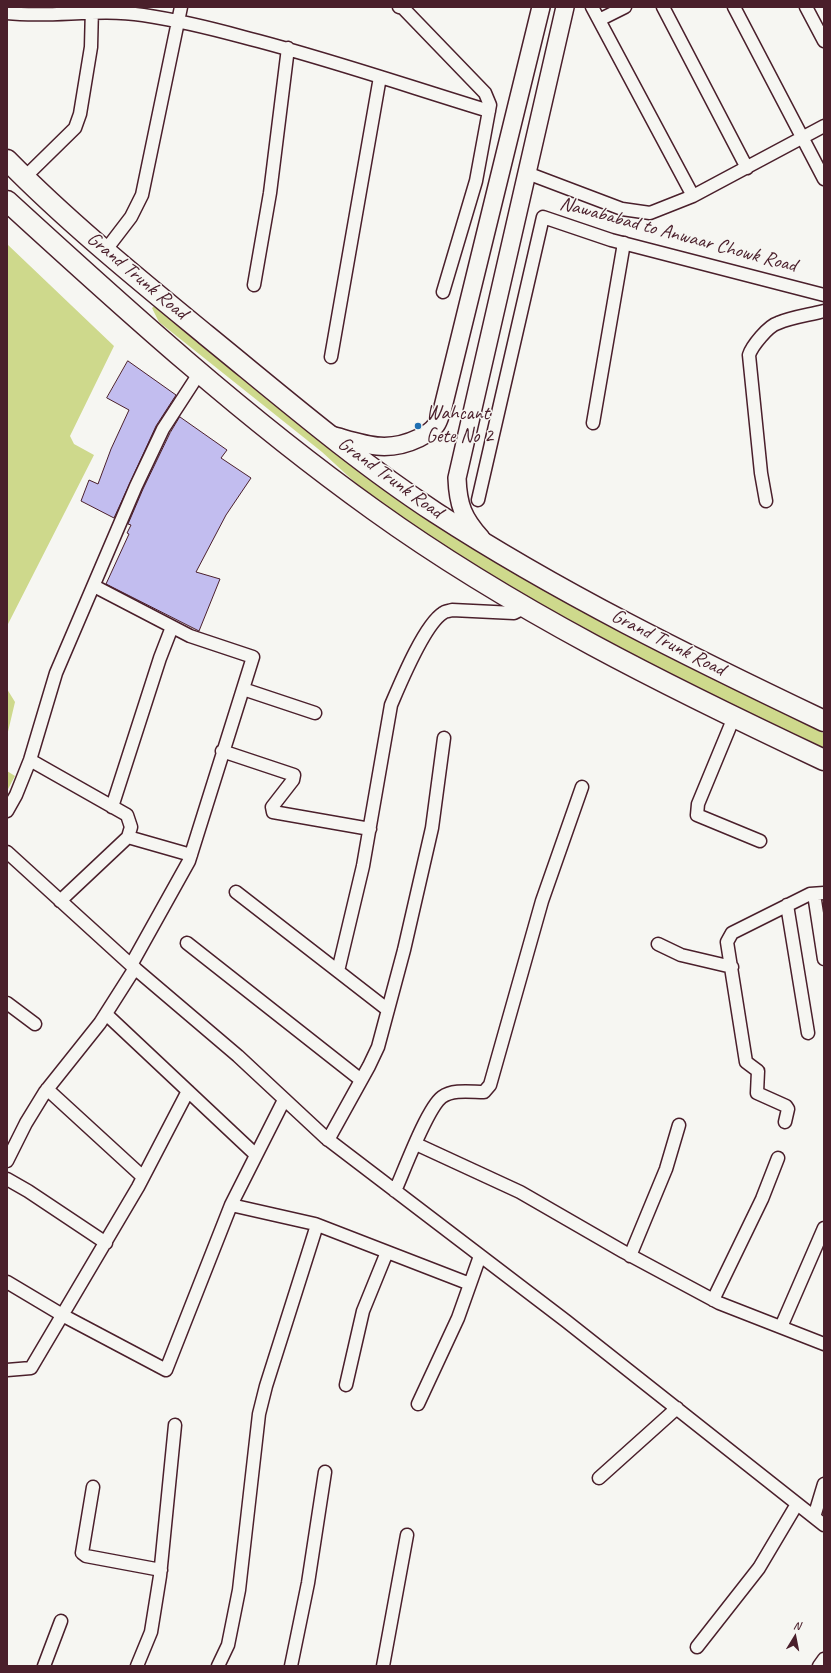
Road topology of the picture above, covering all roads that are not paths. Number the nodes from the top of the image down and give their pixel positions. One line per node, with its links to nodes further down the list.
1 (181, 7): 12 (street)
2 (399, 7): 19 (street)
3 (540, 7): 17 (main road)
4 (566, 7): 18 (main road)
5 (592, 7): 13 (street)
6 (625, 7): 13 (street)
7 (663, 7): 23 (street)
8 (734, 7): 21 (street)
9 (806, 7): 14 (street)
10 (91, 10): 11 (street); 12 (street); 25 (street)
11 (7, 13)
12 (178, 20): 15 (street); 30 (street)
13 (600, 20): 27 (street)
14 (824, 41)
15 (288, 48): 16 (street); 32 (street)
16 (380, 77): 19 (street); 37 (street)
17 (520, 95): 18 (main road); 40 (main road)
18 (545, 98): 24 (main road)
19 (489, 111): 33 (street)
20 (824, 126): 21 (street)
21 (802, 138): 23 (street); 26 (street)
22 (7, 160): 25 (highway, Grand Trunk Road)
23 (746, 168): 27 (street)
24 (527, 174): 27 (street); 43 (main road)
25 (24, 178): 30 (highway, Grand Trunk Road)
26 (824, 179)
27 (693, 196)
28 (7, 201): 35 (highway, Grand Trunk Road)
29 (624, 243): 34 (street, Nawababad to Anwaar Chowk Road); 39 (street); 41 (street, Nawababad to Anwaar Chowk Road)
30 (105, 251): 31 (highway, Grand Trunk Road)
31 (138, 281): 35 (highway); 40 (highway, Grand Trunk Road)
32 (254, 285)
33 (443, 292)
34 (824, 295)
35 (117, 302): 38 (highway, Grand Trunk Road)
36 (824, 311): 42 (street)
37 (331, 357)
38 (200, 372): 44 (street); 45 (highway, Grand Trunk Road)
39 (593, 423)
40 (329, 435): 43 (highway, Grand Trunk Road)
41 (478, 500)
42 (766, 501)
43 (488, 545): 50 (highway, Grand Trunk Road)
44 (94, 586): 46 (street); 53 (street)
45 (526, 607): 49 (highway, Grand Trunk Road); 58 (street)
46 (172, 627): 47 (street); 56 (street)
47 (243, 689): 48 (street); 52 (street)
48 (315, 713)
49 (734, 716): 54 (highway, Grand Trunk Road); 60 (street)
50 (824, 721)
51 (444, 738): 74 (street)
52 (222, 751): 58 (street); 62 (street)
53 (30, 760): 56 (street); 57 (street)
54 (824, 760)
55 (582, 787): 85 (street)
56 (112, 807): 59 (street)
57 (7, 811)
58 (370, 829): 72 (street)
59 (128, 837): 62 (street); 65 (street)
60 (760, 841)
61 (7, 852): 65 (street)
62 (191, 855): 70 (street)
63 (236, 892): 72 (street)
64 (819, 893): 66 (street); 69 (street)
65 (60, 901): 70 (street)
66 (788, 905): 71 (street); 77 (street)
67 (187, 943): 78 (street)
68 (658, 944): 71 (street)
69 (824, 959)
70 (133, 967): 75 (street); 81 (street)
71 (732, 967): 82 (street)
72 (338, 971): 74 (street)
73 (7, 1003): 76 (street)
74 (388, 1010): 78 (street)
75 (106, 1014): 79 (street); 80 (street)
76 (34, 1024)
77 (808, 1033)
78 (361, 1080): 84 (street)
79 (47, 1089): 88 (street); 89 (street)
80 (188, 1091): 86 (street); 89 (street)
81 (284, 1100): 84 (street); 86 (street)
82 (785, 1122)
83 (679, 1125): 98 (street)
84 (328, 1140): 91 (street)
85 (416, 1144): 91 (street); 98 (street)
86 (256, 1155): 92 (street)
87 (778, 1158): 101 (street)
88 (7, 1161)
89 (144, 1177): 95 (street)
90 (7, 1179): 95 (street)
91 (395, 1191): 97 (street)
92 (231, 1205): 93 (street); 102 (street)
93 (317, 1225): 96 (street); 124 (street)
94 (824, 1228): 103 (street)
95 (106, 1243): 102 (street)
96 (387, 1252): 100 (street); 106 (street)
97 (480, 1256): 100 (street); 108 (street)
98 (630, 1256): 101 (street)
99 (7, 1282): 102 (street)
100 (470, 1284): 107 (street)
101 (713, 1300): 103 (street)
102 (64, 1316): 105 (street)
103 (781, 1327): 104 (street)
104 (824, 1344)
105 (7, 1370)
106 (346, 1385)
107 (418, 1404)
108 (677, 1408): 111 (street); 114 (street)
109 (175, 1425): 118 (street)
110 (325, 1472): 125 (street)
111 (599, 1478)
112 (824, 1484): 115 (street)
113 (93, 1487): 118 (street)
114 (797, 1504): 115 (street); 120 (street)
115 (814, 1517): 116 (street)
116 (824, 1525)
117 (407, 1535): 126 (street)
118 (161, 1570): 123 (street)
119 (61, 1620): 122 (street)
120 (697, 1647)
121 (824, 1659): 127 (street)
122 (44, 1666)
123 (137, 1666)
124 (218, 1666)
125 (291, 1666)
126 (383, 1666)
127 (819, 1666)

